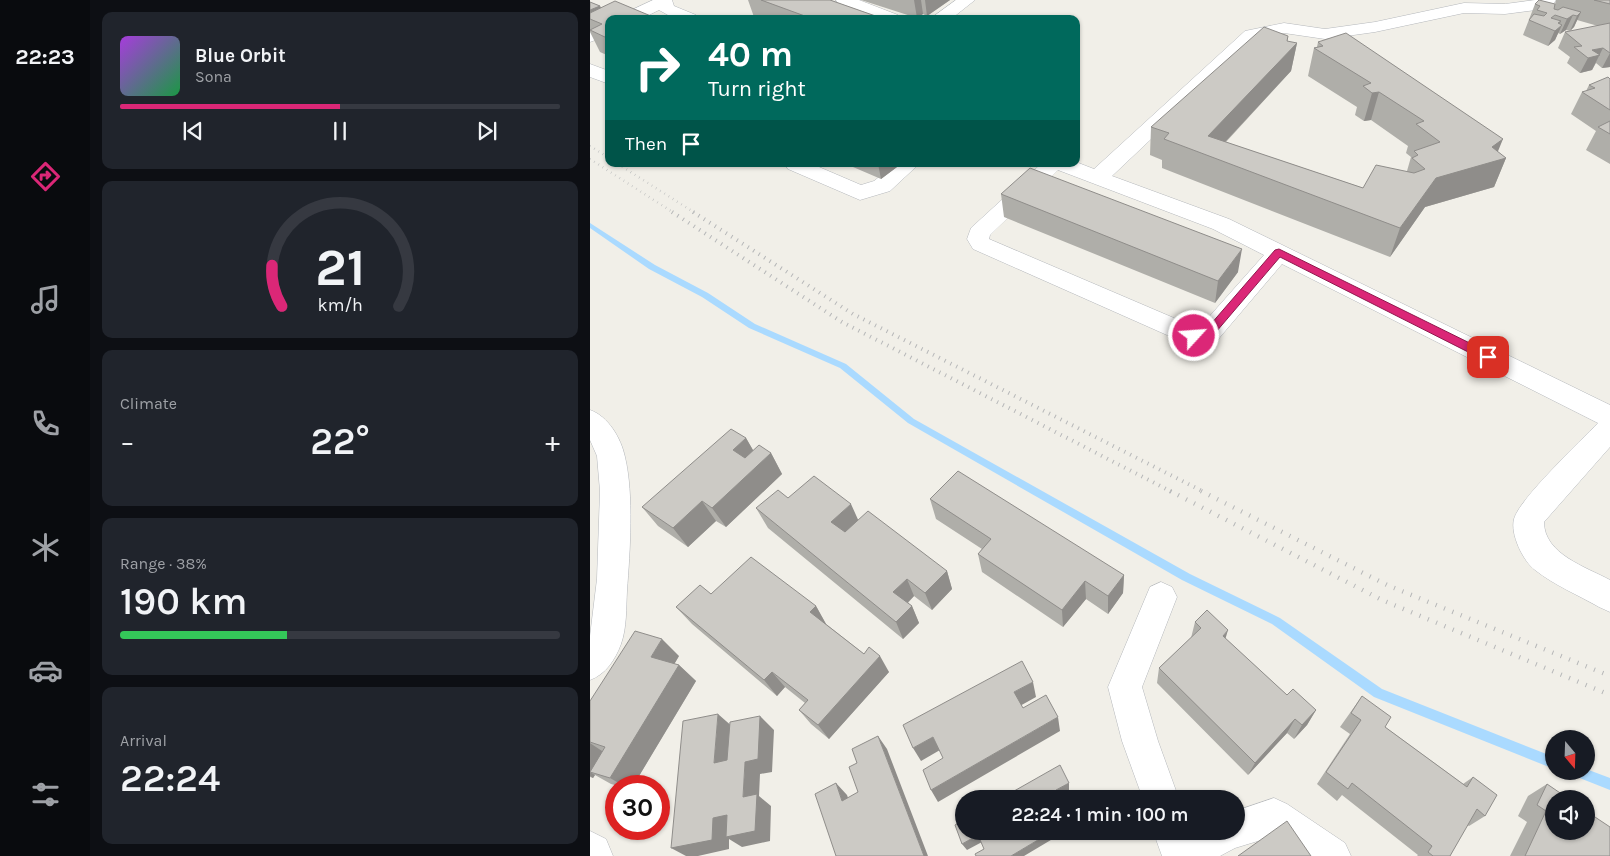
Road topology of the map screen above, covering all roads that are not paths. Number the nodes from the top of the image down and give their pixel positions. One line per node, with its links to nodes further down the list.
1 (844, 0): 7 (street)
2 (966, 0): 8 (street)
3 (1548, 0): 17 (street)
4 (663, 1): 5 (street); 6 (street)
5 (635, 15)
6 (681, 15)
7 (882, 15)
8 (945, 15)
9 (605, 30): 10 (street)
10 (590, 37)
11 (590, 70): 12 (street)
12 (605, 76)
13 (802, 167): 14 (street)
14 (905, 167)
15 (1050, 167): 18 (street)
16 (1069, 167): 17 (street)
17 (1098, 178): 18 (street)
18 (1279, 252): 19 (street)
19 (1610, 418)
20 (590, 421): 24 (street)
21 (1610, 429): 23 (street)
22 (1160, 597): 25 (street)
23 (1610, 597)
24 (590, 664)
25 (1158, 790)
26 (1245, 827): 32 (street)
27 (1175, 840): 31 (street)
28 (1211, 840): 31 (street)
29 (590, 850): 30 (street)
30 (594, 856)
31 (1181, 856)
32 (1332, 856)

